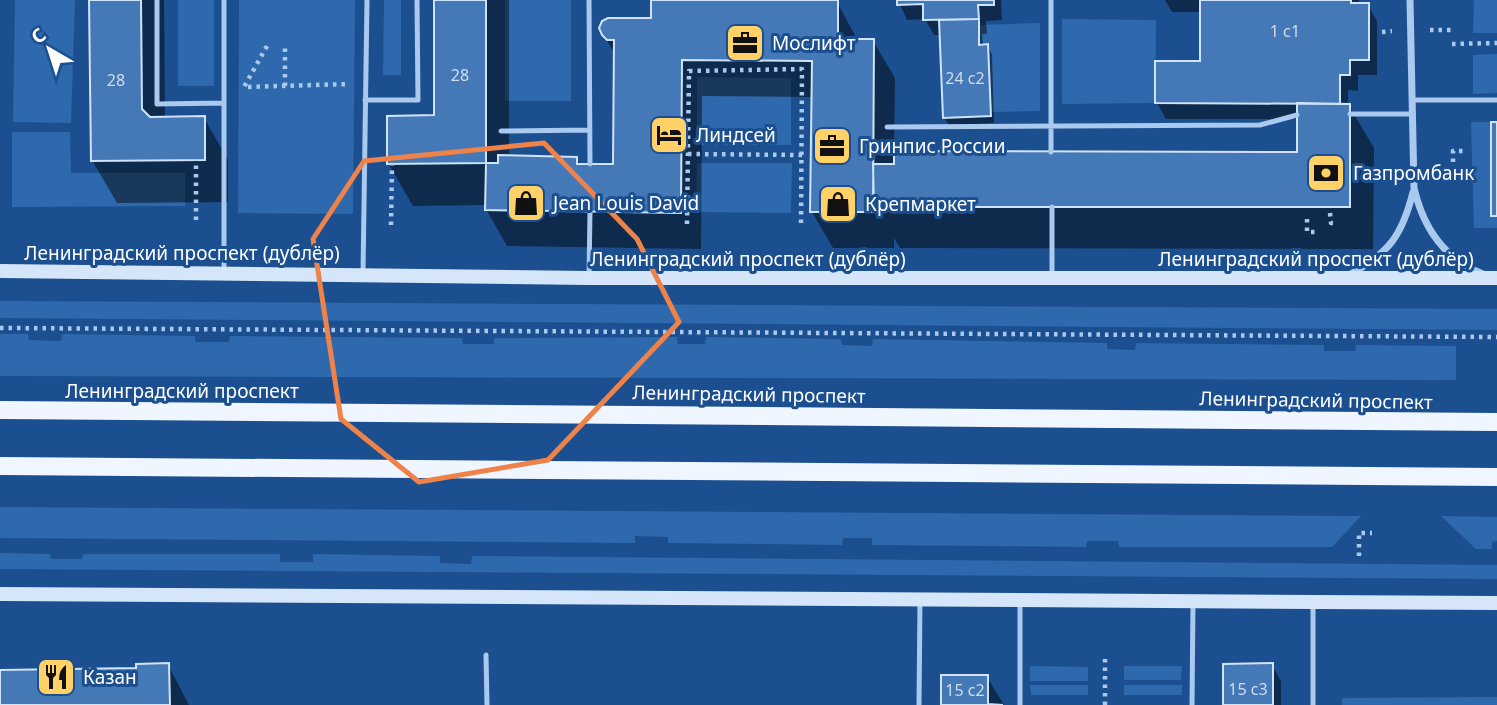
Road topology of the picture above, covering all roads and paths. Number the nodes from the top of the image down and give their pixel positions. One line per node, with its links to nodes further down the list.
1 (157, 0): 21 (lane)
2 (224, 0): 21 (lane)
3 (367, 0): 16 (lane)
4 (418, 0): 18 (lane)
5 (589, 0): 27 (lane)
6 (1051, 0): 25 (lane)
7 (1410, 0): 19 (street)
8 (1430, 30): 9 (path)
9 (1451, 30)
10 (1392, 31): 11 (path)
11 (1382, 32)
12 (1497, 43): 13 (path)
13 (1452, 44)
14 (267, 46): 17 (path)
15 (285, 46): 17 (path)
16 (366, 84): 17 (path); 18 (lane)
17 (285, 86)
18 (365, 100): 50 (lane)
19 (1412, 100): 20 (lane); 23 (street)
20 (1497, 100)
21 (224, 103): 49 (lane)
22 (1350, 114): 23 (lane)
23 (1413, 114): 37 (street)
24 (1297, 115): 25 (lane)
25 (1051, 126): 26 (lane); 29 (lane)
26 (887, 127)
27 (590, 130): 28 (lane); 36 (lane)
28 (501, 131)
29 (1051, 152)
30 (1464, 152): 34 (path)
31 (688, 154): 32 (path); 32 (path); 45 (path)
32 (802, 155): 43 (path)
33 (196, 160): 42 (path)
34 (1453, 162)
35 (391, 164): 46 (path)
36 (590, 164)
37 (1414, 188): 53 (street); 54 (street)
38 (1052, 207): 51 (lane)
39 (590, 211): 52 (lane)
40 (1330, 213): 44 (path)
41 (1307, 219): 47 (path)
42 (196, 220)
43 (801, 223)
44 (1338, 223)
45 (687, 224)
46 (391, 225)
47 (1318, 232)
48 (0, 271): 49 (main road, Ленинградский проспект (дублёр))
49 (224, 273): 50 (main road, Ленинградский проспект (дублёр))
50 (363, 274): 52 (main road, Ленинградский проспект (дублёр))
51 (1052, 277): 52 (main road, Ленинградский проспект (дублёр)); 54 (main road, Ленинградский проспект (дублёр))
52 (589, 278)
53 (1495, 278): 54 (main road, Ленинградский проспект (дублёр))
54 (1343, 279)
55 (0, 328): 56 (path)
56 (1497, 337)
57 (0, 411): 58 (main road, Ленинградский проспект)
58 (1497, 422)
59 (0, 466): 60 (main road)
60 (1497, 477)
61 (1372, 533): 62 (path)
62 (1359, 556)
63 (0, 594): 64 (main road)
64 (920, 598): 65 (main road); 72 (lane)
65 (1020, 599): 66 (main road); 73 (lane)
66 (1193, 600): 67 (main road); 75 (lane)
67 (1313, 601): 68 (main road); 76 (lane)
68 (1497, 603)
69 (486, 655): 71 (lane)
70 (1105, 657): 74 (path)
71 (488, 705)
72 (919, 705)
73 (1020, 705)
74 (1105, 705)
75 (1192, 705)
76 (1313, 705)

